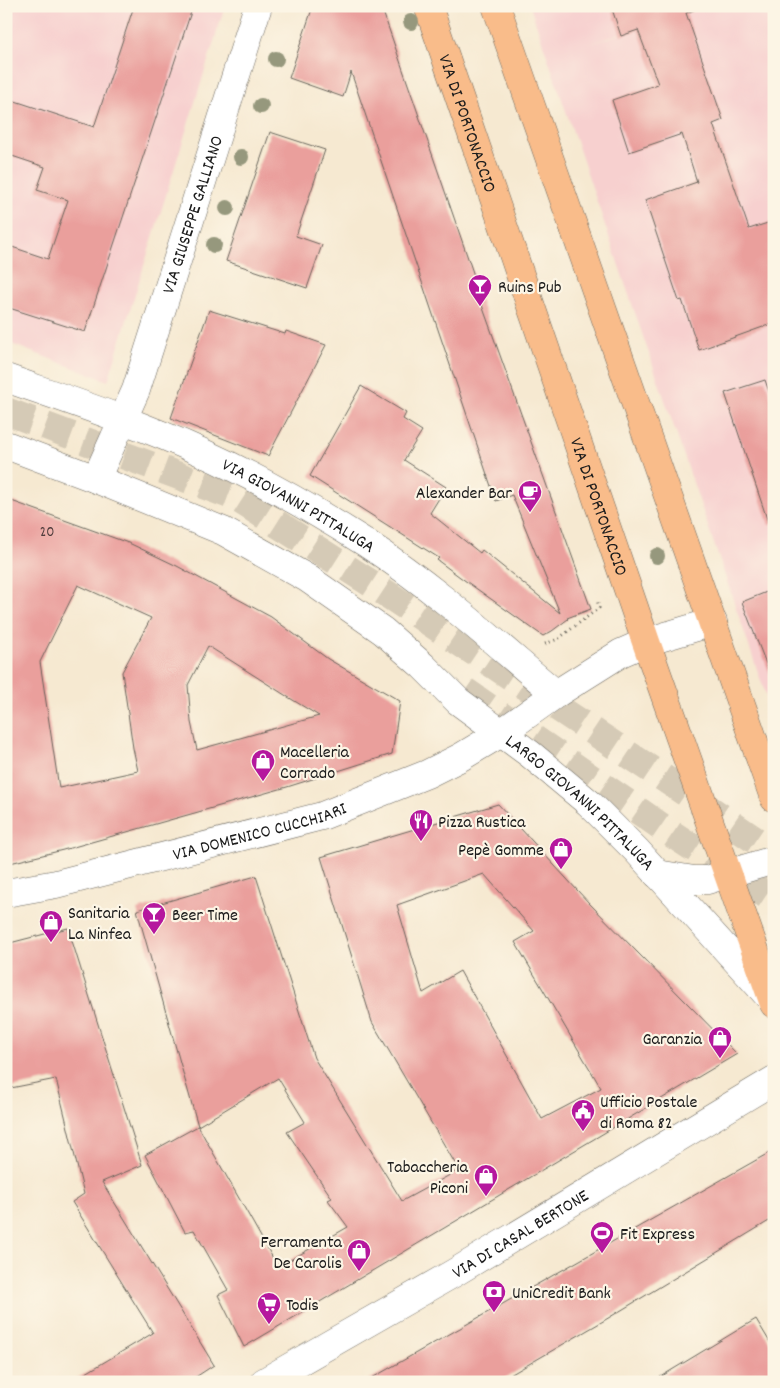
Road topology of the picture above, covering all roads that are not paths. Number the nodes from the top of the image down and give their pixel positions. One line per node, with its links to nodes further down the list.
1 (258, 6): 5 (street, VIA GIUSEPPE GALLIANO)
2 (428, 6): 9 (main road, VIA DI PORTONACCIO)
3 (496, 6): 8 (main road)
4 (6, 378): 5 (street, VIA GIOVANNI PITTALUGA)
5 (123, 420): 7 (street, VIA GIUSEPPE GALLIANO); 10 (street, VIA GIOVANNI PITTALUGA)
6 (6, 445): 7 (street)
7 (96, 479): 11 (street)
8 (713, 622): 9 (street, LARGO GIOVANNI PITTALUGA); 12 (main road)
9 (646, 642): 10 (street, LARGO GIOVANNI PITTALUGA); 15 (main road, VIA DI PORTONACCIO)
10 (556, 694): 11 (street, LARGO GIOVANNI PITTALUGA)
11 (501, 733): 14 (street, LARGO GIOVANNI PITTALUGA); 16 (street, VIA DOMENICO CUCCHIARI)
12 (774, 798)
13 (774, 860): 15 (street)
14 (657, 874): 15 (street); 17 (street, LARGO GIOVANNI PITTALUGA)
15 (728, 874): 17 (main road, VIA DI PORTONACCIO)
16 (6, 893)
17 (773, 1002)
18 (774, 1080): 19 (street, VIA DI CASAL BERTONE)
19 (264, 1382)

